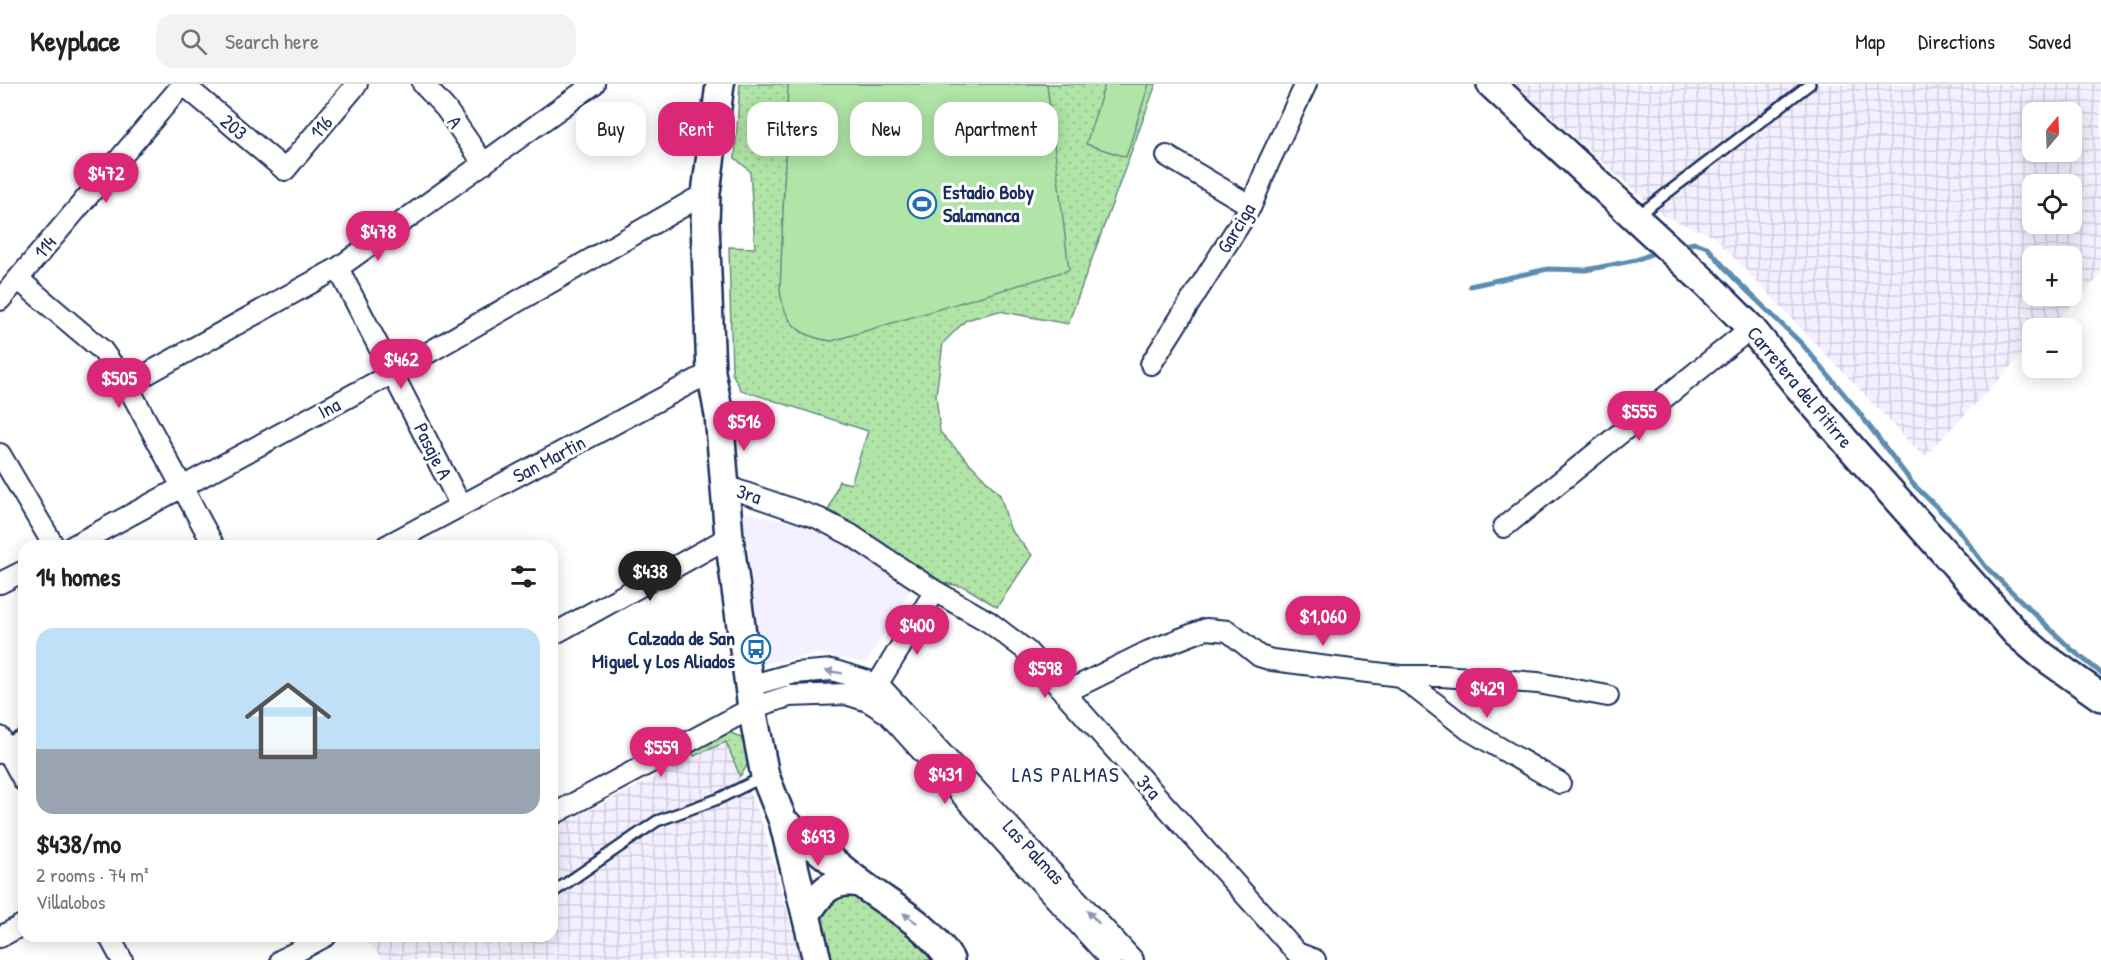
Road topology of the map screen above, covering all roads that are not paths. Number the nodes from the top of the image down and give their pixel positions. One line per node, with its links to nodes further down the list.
1 (183, 84): 11 (street, 203); 16 (street, 114)
2 (357, 84): 11 (street, 116)
3 (423, 84): 10 (street, A)
4 (594, 84): 10 (street)
5 (720, 84): 12 (main road)
6 (1306, 84): 13 (street, Garciga)
7 (1491, 84): 14 (main road, Carretera del Pitirre)
8 (1809, 84): 14 (lane)
9 (1167, 156): 13 (street)
10 (484, 164): 15 (street)
11 (285, 170)
12 (706, 193): 20 (main road); 21 (street, Ina)
13 (1251, 206): 19 (street, Garciga)
14 (1635, 218): 18 (main road, Carretera del Pitirre)
15 (338, 268): 21 (street, Pasaje A); 22 (street)
16 (18, 279): 17 (street, 114); 22 (street)
17 (0, 300)
18 (1751, 328): 27 (street); 42 (main road, Carretera del Pitirre)
19 (1151, 364)
20 (711, 372): 24 (main road); 26 (street, San Martin)
21 (393, 373): 25 (street, Ina); 26 (street, Pasaje A)
22 (127, 385): 25 (street)
23 (0, 454): 29 (street)
24 (725, 486): 28 (main road); 35 (street, 3ra)
25 (183, 487): 30 (street, Ina); 31 (street)
26 (461, 506): 32 (street, San Martin)
27 (1504, 526)
28 (729, 537): 36 (street); 41 (main road)
29 (50, 540)
30 (84, 540)
31 (210, 540)
32 (397, 540)
33 (18, 574): 34 (street)
34 (0, 582)
35 (935, 591): 38 (street); 39 (street, 3ra)
36 (558, 631)
37 (1400, 676): 39 (street); 40 (street); 47 (street)
38 (878, 684): 41 (street, one-way to 41); 43 (street); 63 (street, Las Palmas, one-way to 38)
39 (1064, 693): 57 (street, 3ra)
40 (1608, 696)
41 (751, 697): 43 (street, Las Palmas); 46 (main road); 48 (street)
42 (2101, 697)
43 (868, 701): 62 (street, Las Palmas)
44 (8, 745): 45 (street)
45 (18, 768)
46 (765, 776): 49 (main road); 51 (lane)
47 (1560, 783)
48 (558, 811)
49 (783, 821): 50 (main road); 52 (main road)
50 (860, 883): 52 (main road); 61 (main road, one-way to 50)
51 (558, 889)
52 (806, 915): 60 (main road)
53 (18, 927): 54 (street)
54 (0, 937)
55 (112, 942): 58 (street)
56 (315, 942): 59 (street)
57 (1301, 958)
58 (122, 960)
59 (281, 960)
60 (818, 960)
61 (950, 960)
62 (1111, 960)
63 (1133, 960)

